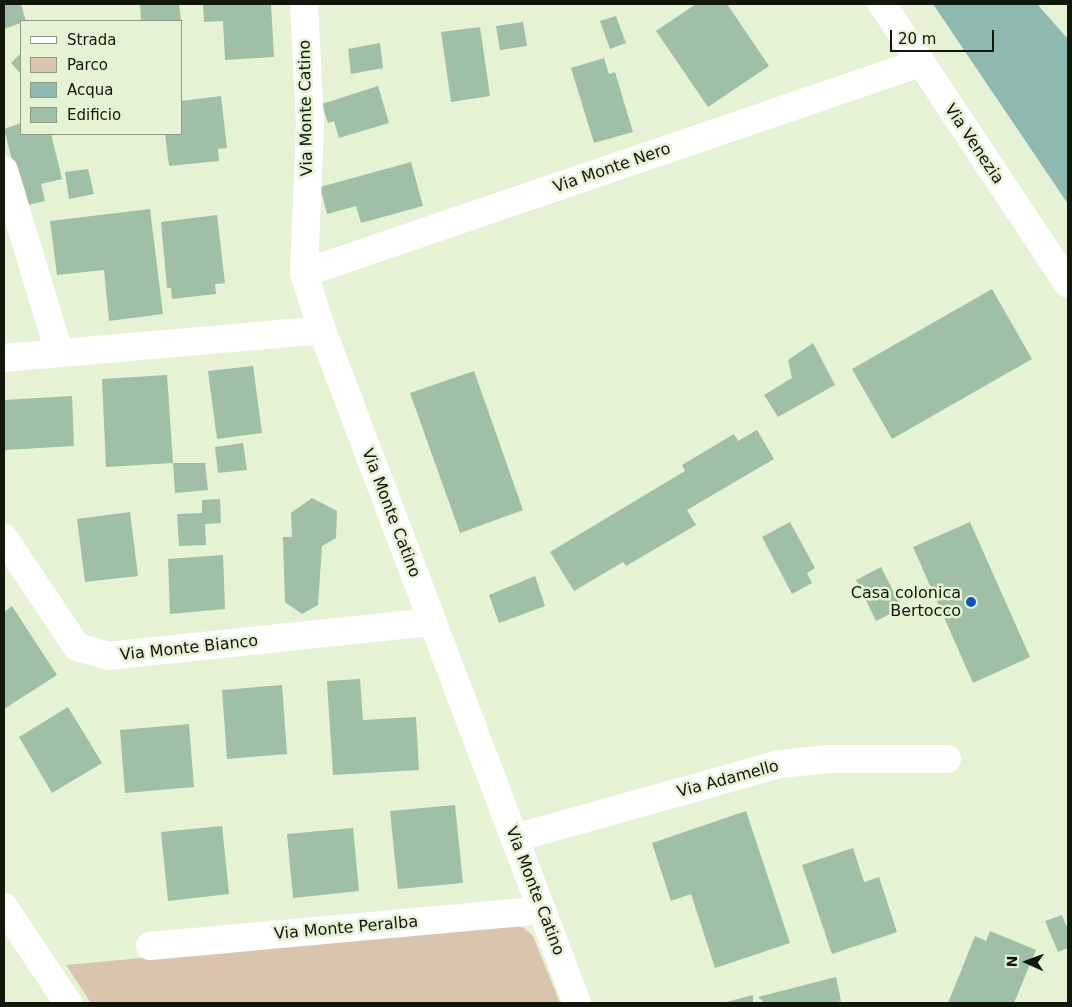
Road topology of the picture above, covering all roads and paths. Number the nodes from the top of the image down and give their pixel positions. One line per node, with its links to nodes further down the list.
1 (304, 4): 5 (street, Via Monte Catino)
2 (882, 4): 3 (street, Via Venezia)
3 (920, 64): 5 (street, Via Monte Nero); 6 (street, Via Venezia)
4 (4, 170): 8 (street)
5 (304, 273): 7 (street, Via Monte Catino)
6 (1068, 284)
7 (322, 330): 8 (street); 11 (street, Via Monte Catino)
8 (59, 352): 9 (street)
9 (4, 358)
10 (4, 538): 11 (street, Via Monte Bianco)
11 (432, 622): 13 (street, Via Monte Catino)
12 (947, 759): 13 (street, Via Adamello)
13 (514, 838): 15 (street, Via Monte Catino)
14 (4, 907): 17 (street)
15 (542, 910): 16 (street, Via Monte Peralba); 18 (street, Via Monte Catino)
16 (150, 946)
17 (68, 1003)
18 (577, 1003)

